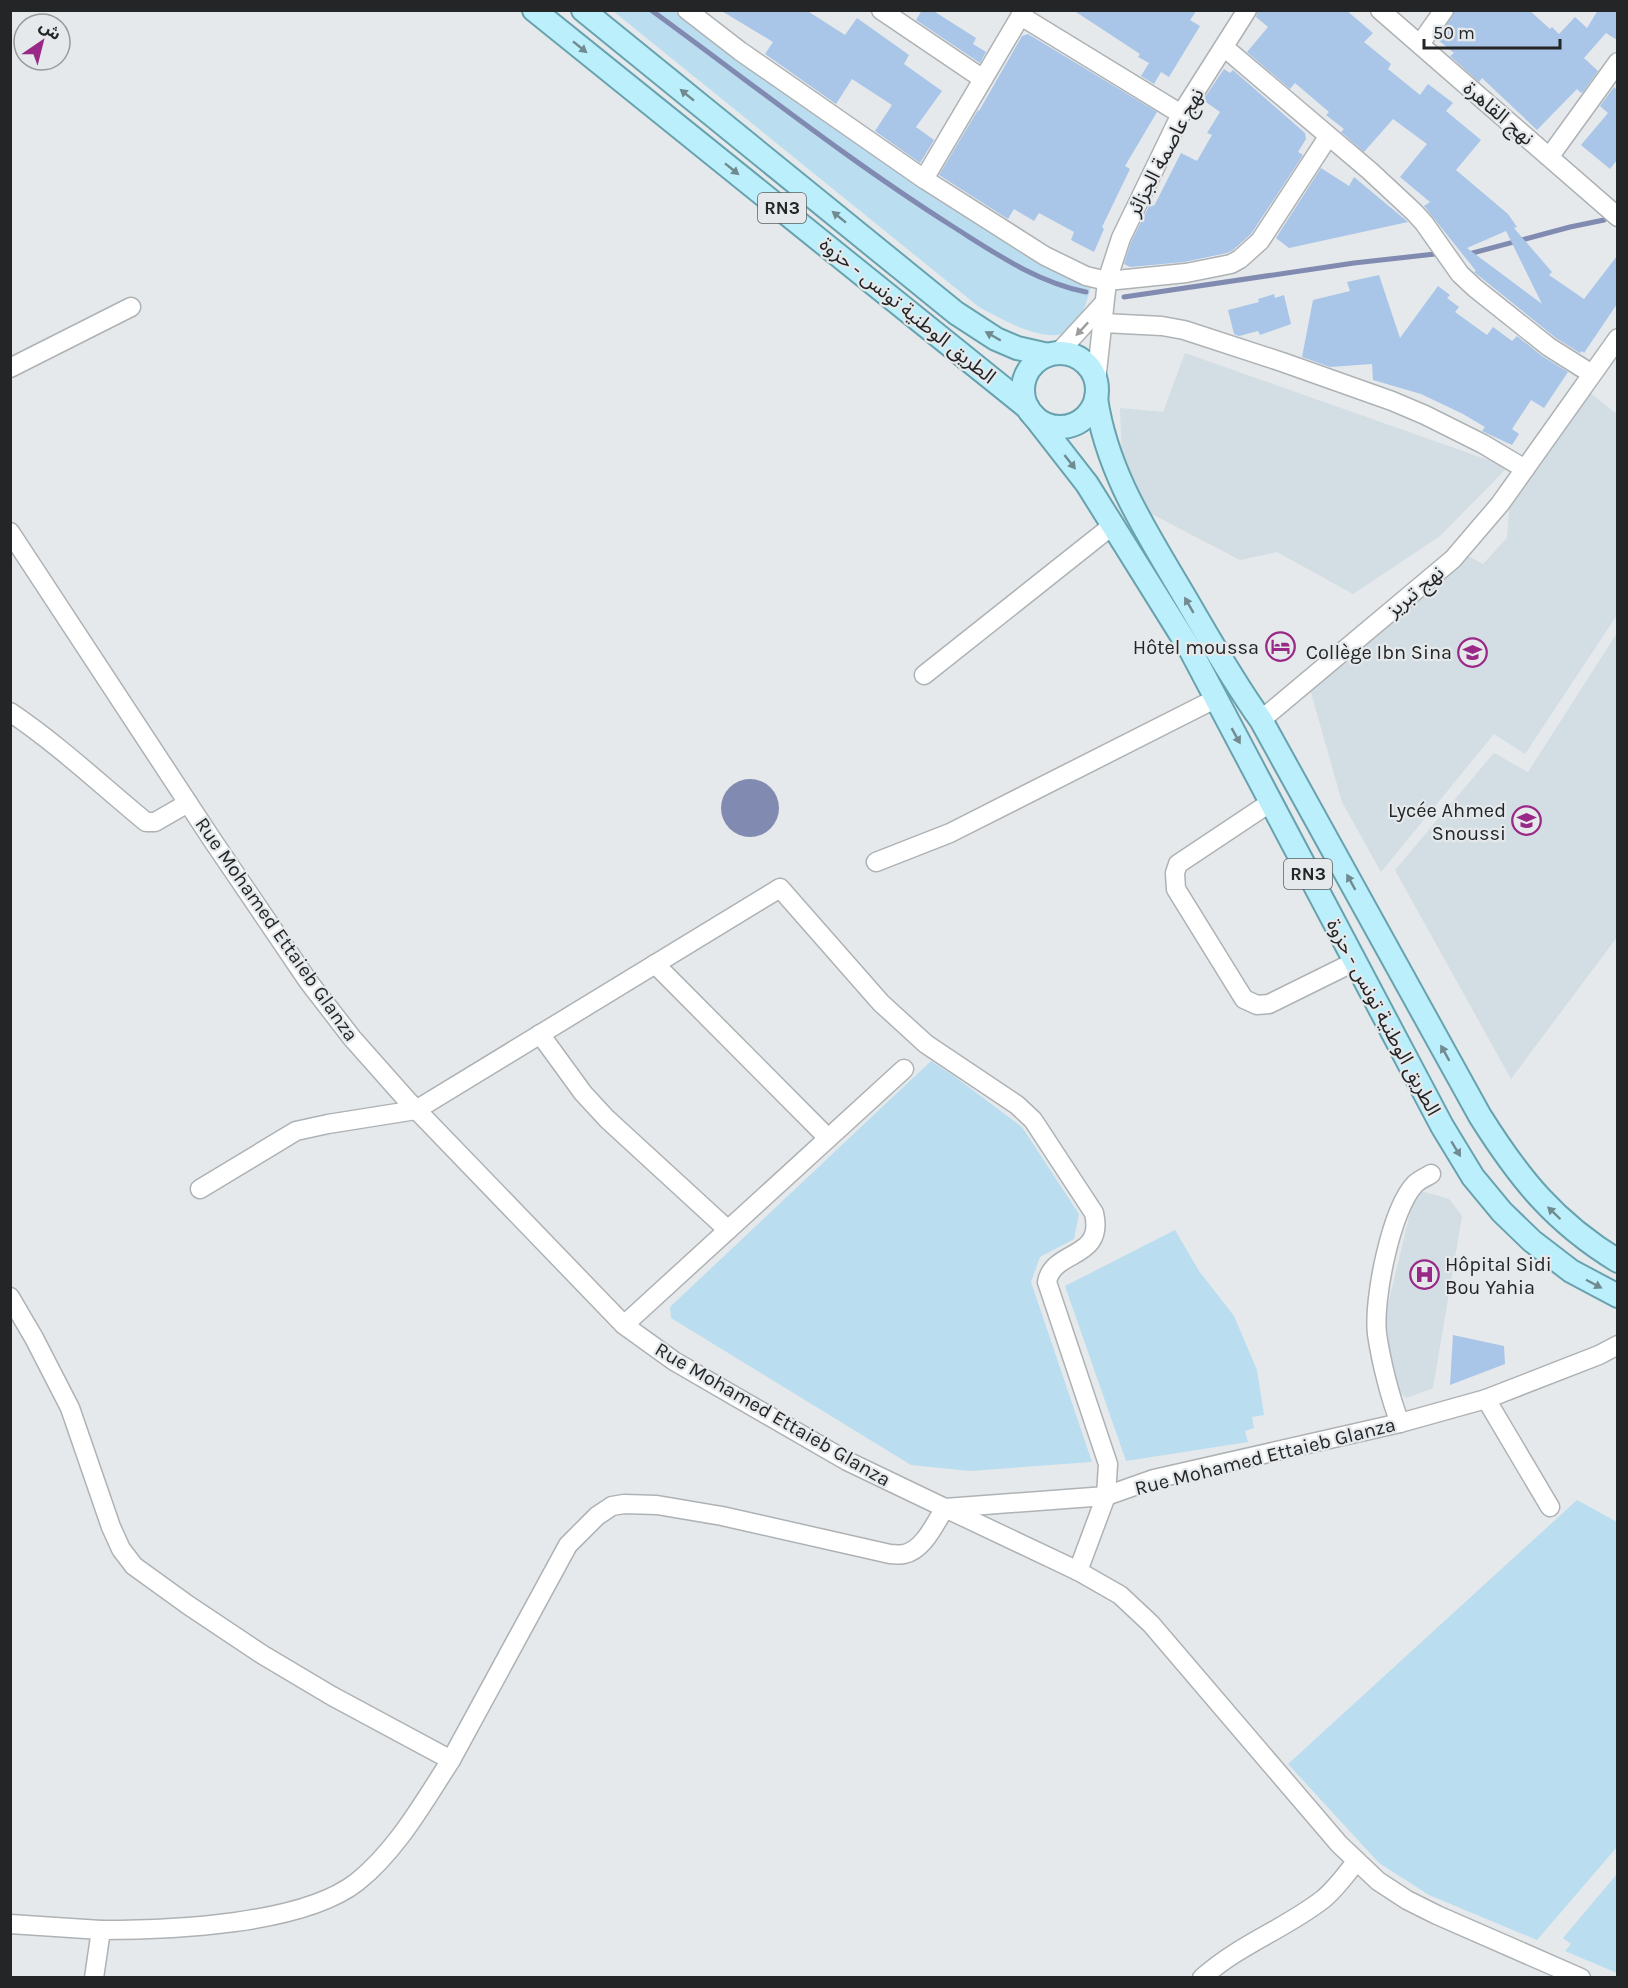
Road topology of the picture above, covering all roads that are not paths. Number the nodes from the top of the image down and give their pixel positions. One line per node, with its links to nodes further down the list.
1 (534, 10): 19 (main road, الطريق الوطنية تونس - حزوة / RN3, one-way to 19)
2 (583, 10): 18 (main road, الطريق الوطنية تونس - حزوة / RN3, one-way to 2)
3 (687, 10): 17 (street)
4 (881, 10): 9 (street)
5 (1247, 10): 11 (street, نهج عاصمة الجزائر)
6 (1380, 10): 10 (street, نهج القاهرة)
7 (1444, 10): 10 (street)
8 (1023, 13): 13 (street); 14 (street)
9 (907, 17): 13 (street)
10 (1420, 44): 16 (street, نهج القاهرة)
11 (1225, 48): 14 (street, نهج عاصمة الجزائر); 15 (street)
12 (1617, 62): 16 (street)
13 (983, 79): 17 (street)
14 (1181, 114): 21 (street, نهج عاصمة الجزائر)
15 (1328, 137): 21 (street); 28 (street)
16 (1550, 156): 20 (street, نهج القاهرة)
17 (924, 179): 21 (street)
18 (799, 185): 19 (main road); 26 (main road, الطريق الوطنية تونس - حزوة / RN3, one-way to 18)
19 (782, 209): 30 (main road, الطريق الوطنية تونس - حزوة / RN3)
20 (1617, 217)
21 (1107, 281): 22 (street, نهج عاصمة الجزائر)
22 (1104, 303): 24 (street, نهج عاصمة الجزائر); 26 (street, one-way to 26)
23 (131, 308): 27 (street)
24 (1103, 323): 29 (street, نهج عاصمة الجزائر); 31 (street)
25 (1617, 338): 28 (street, نهج تبريز)
26 (1053, 354): 29 (main road, RN3); 30 (main road)
27 (10, 369)
28 (1592, 374): 31 (street, نهج تبريز)
29 (1096, 390): 30 (main road, RN3); 34 (main road, الطريق الوطنية تونس - حزوة / RN3, one-way to 29)
30 (1031, 412): 32 (main road, الطريق الوطنية تونس - حزوة / RN3, one-way to 32)
31 (1525, 468): 38 (street, نهج تبريز)
32 (1113, 525): 34 (main road, الطريق الوطنية تونس - حزوة / RN3); 35 (street)
33 (10, 532): 40 (street, Rue Mohamed Ettaieb Glanza)
34 (1199, 645): 36 (main road, الطريق الوطنية تونس - حزوة / RN3); 38 (main road, الطريق الوطنية تونس - حزوة / RN3)
35 (924, 675)
36 (1215, 699): 39 (main road, الطريق الوطنية تونس - حزوة / RN3, one-way to 39); 41 (street)
37 (10, 712): 40 (street)
38 (1261, 720): 51 (main road, الطريق الوطنية تونس - حزوة / RN3, one-way to 38)
39 (1270, 802): 42 (main road, الطريق الوطنية تونس - حزوة / RN3); 42 (street)
40 (188, 803): 46 (street, Rue Mohamed Ettaieb Glanza)
41 (876, 862)
42 (1354, 962): 52 (main road, الطريق الوطنية تونس - حزوة / RN3, one-way to 52)
43 (655, 964): 44 (street); 47 (street); 58 (street)
44 (540, 1034): 46 (street); 50 (street)
45 (904, 1069): 47 (street)
46 (416, 1110): 49 (street); 54 (street, Rue Mohamed Ettaieb Glanza)
47 (828, 1138): 50 (street)
48 (1431, 1174): 57 (street)
49 (200, 1189)
50 (728, 1230): 54 (street)
51 (1617, 1261)
52 (1617, 1296)
53 (10, 1297): 62 (street)
54 (624, 1324): 60 (street, Rue Mohamed Ettaieb Glanza)
55 (1617, 1345): 56 (street, Rue Mohamed Ettaieb Glanza)
56 (1486, 1399): 57 (street, Rue Mohamed Ettaieb Glanza); 59 (street)
57 (1400, 1423): 58 (street, Rue Mohamed Ettaieb Glanza)
58 (1106, 1496): 60 (street, Rue Mohamed Ettaieb Glanza); 61 (street)
59 (1550, 1507)
60 (945, 1508): 61 (street); 62 (street)
61 (1078, 1571): 63 (street)
62 (451, 1760): 65 (street)
63 (1356, 1862): 67 (street); 68 (street)
64 (10, 1924): 65 (street)
65 (101, 1930): 66 (street)
66 (94, 1977)
67 (1202, 1977)
68 (1581, 1977)

